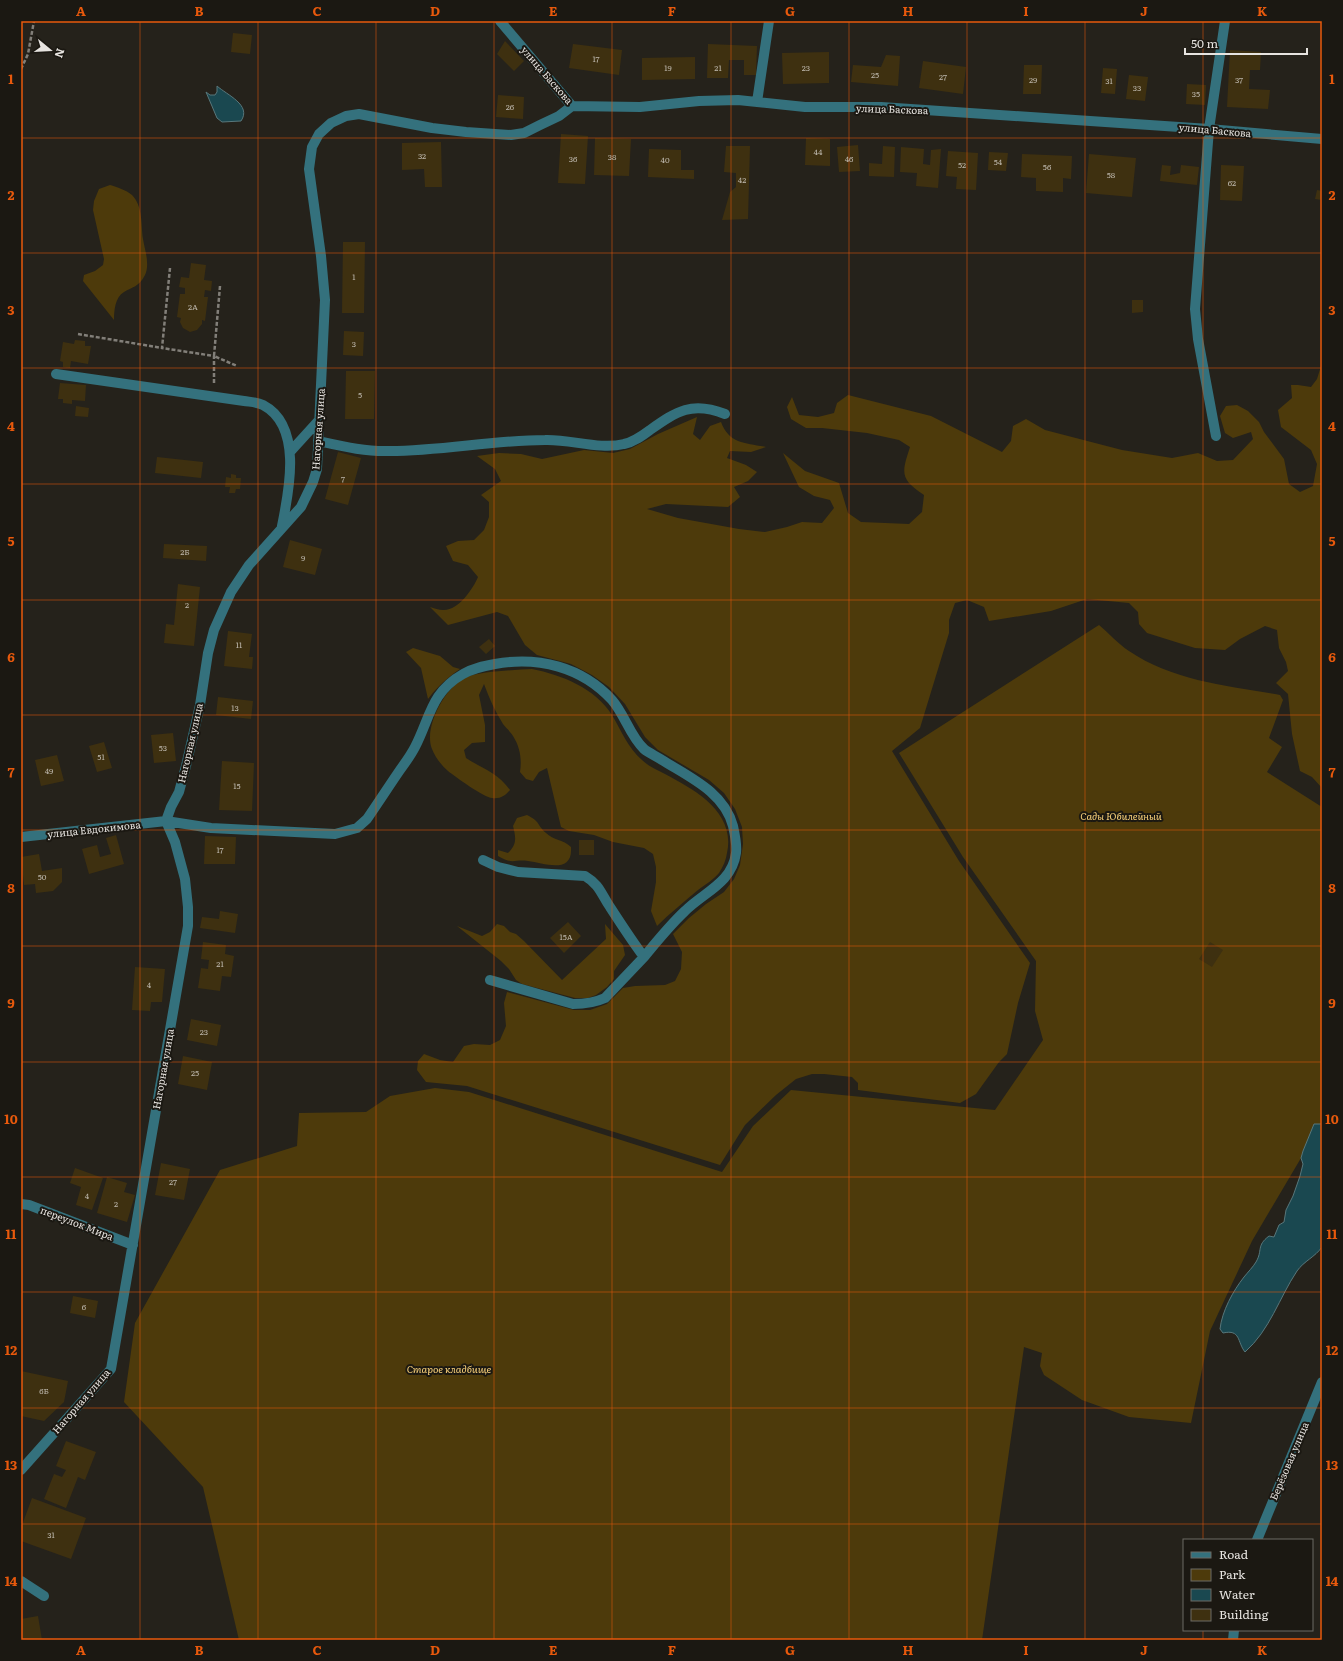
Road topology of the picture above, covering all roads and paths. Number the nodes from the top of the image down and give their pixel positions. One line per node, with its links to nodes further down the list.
1 (34, 21): 5 (path)
2 (500, 21): 7 (street, улица Баскова)
3 (769, 21): 6 (street)
4 (1225, 21): 8 (street)
5 (21, 69)
6 (757, 102): 7 (street, улица Баскова); 8 (street, улица Баскова)
7 (572, 106): 19 (street, Нагорная улица)
8 (1209, 129): 9 (street, улица Баскова); 20 (street)
9 (1322, 139)
10 (170, 268): 13 (path)
11 (220, 286): 14 (path)
12 (78, 334): 13 (path)
13 (162, 348): 14 (path)
14 (214, 356): 15 (path); 17 (path)
15 (237, 366)
16 (56, 374): 17 (street)
17 (214, 397): 22 (street)
18 (725, 414): 21 (street)
19 (320, 418): 21 (street, Нагорная улица); 22 (street)
20 (1216, 436)
21 (318, 441): 23 (street, Нагорная улица)
22 (290, 452): 23 (street)
23 (282, 526): 24 (street, Нагорная улица)
24 (166, 821): 25 (street, улица Евдокимова); 27 (street, улица Евдокимова); 30 (street, Нагорная улица)
25 (21, 837)
26 (483, 860): 27 (street)
27 (644, 957): 28 (street, улица Евдокимова)
28 (490, 980)
29 (21, 1204): 30 (street, переулок Мира)
30 (133, 1245): 32 (street, Нагорная улица)
31 (1322, 1382): 33 (street, Берёзовая улица)
32 (21, 1470)
33 (1257, 1539)
34 (21, 1581): 35 (street)
35 (44, 1596)

